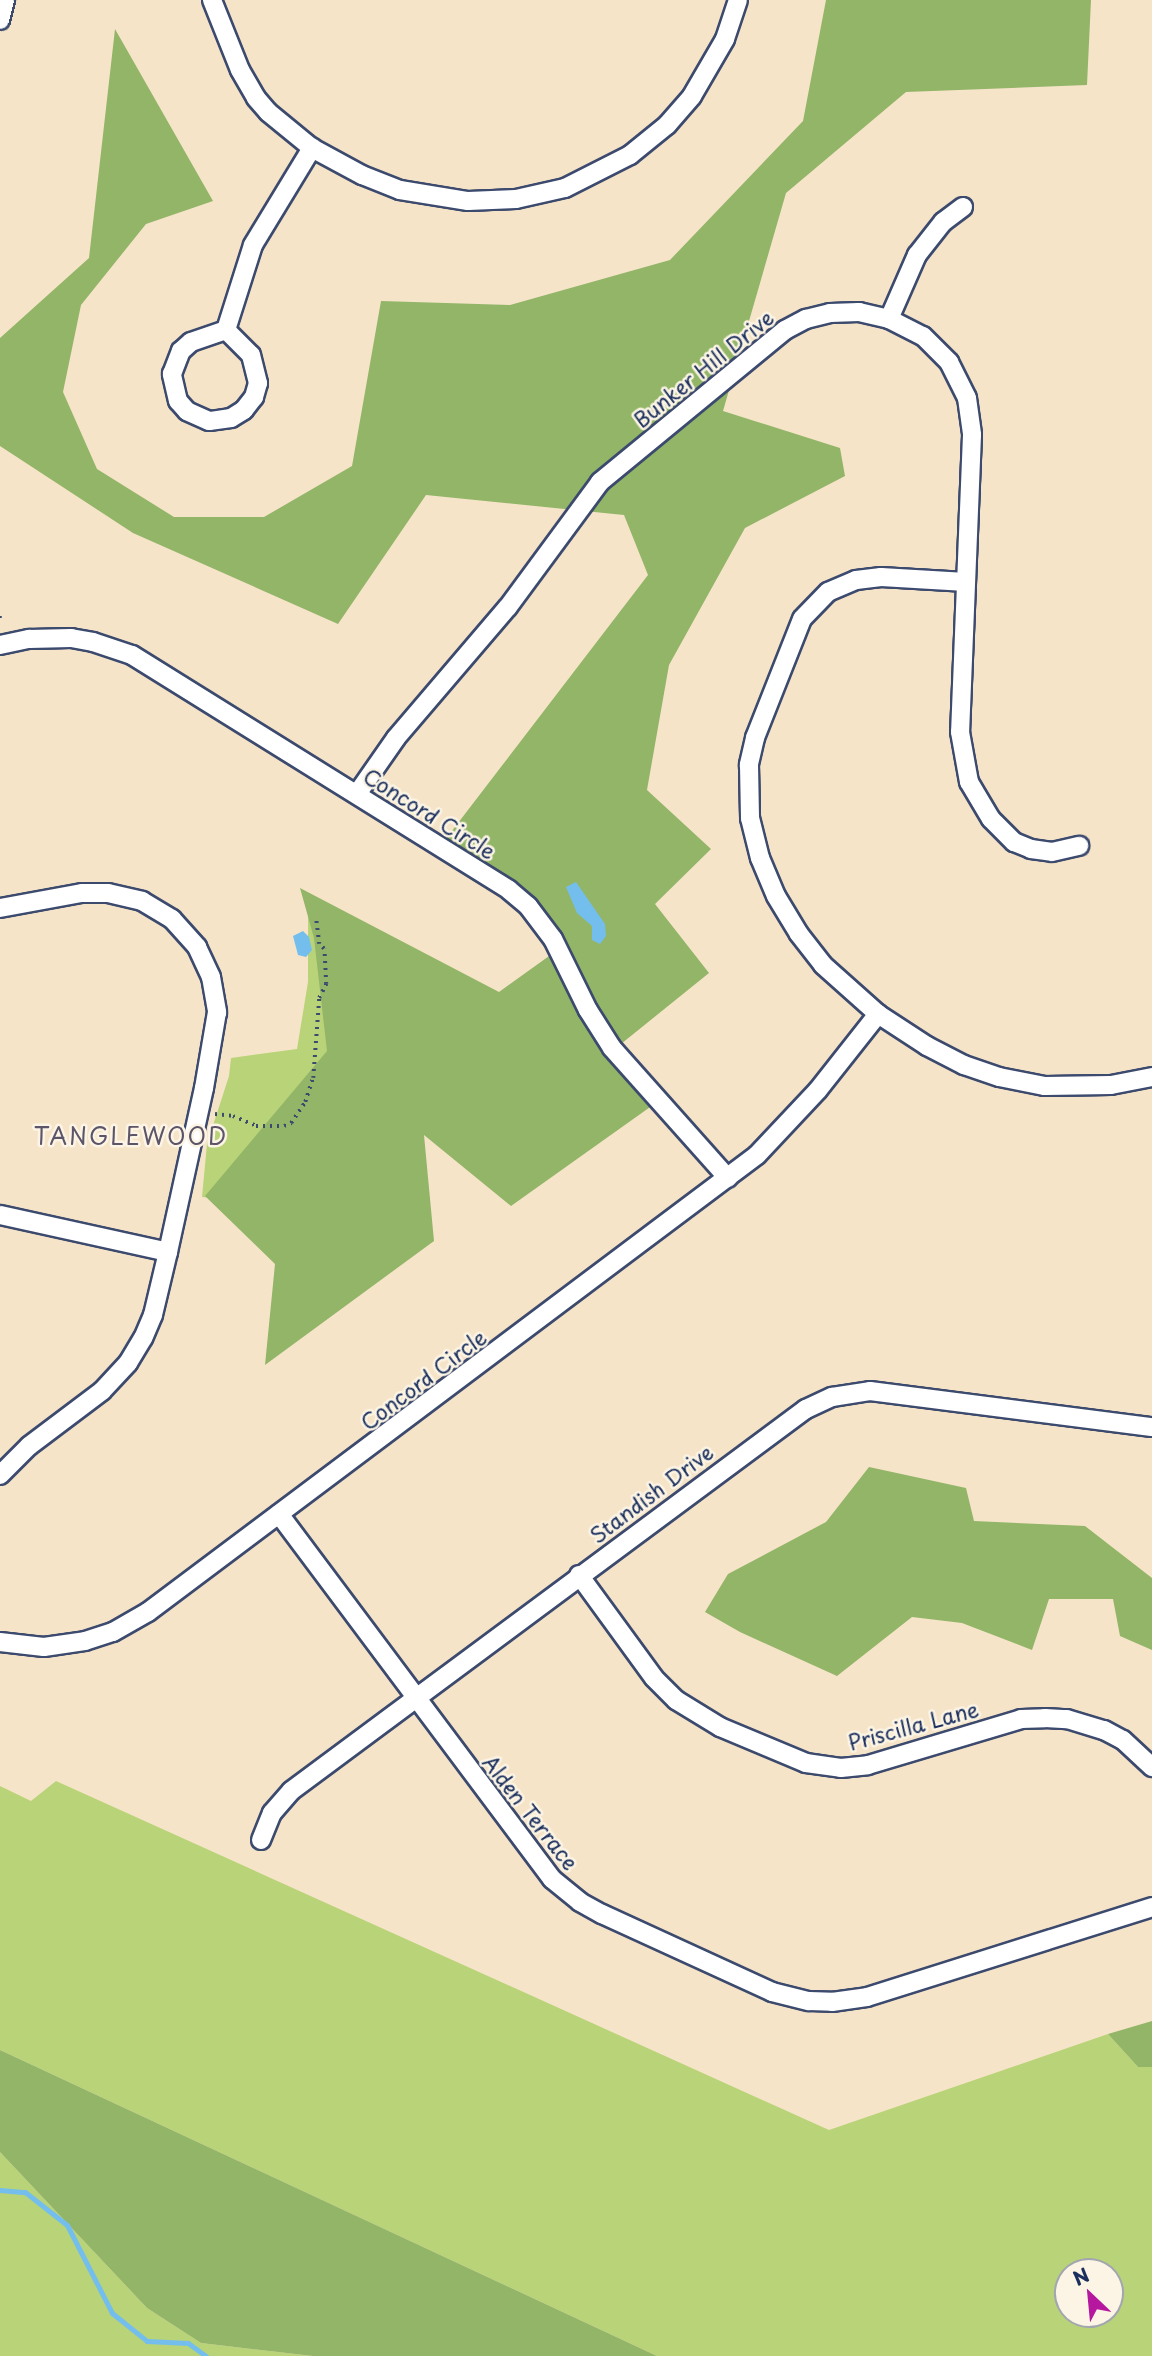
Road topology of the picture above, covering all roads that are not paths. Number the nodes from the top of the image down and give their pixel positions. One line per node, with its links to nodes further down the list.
1 (5, 0): 4 (street)
2 (212, 0): 5 (street)
3 (738, 0): 5 (street)
4 (0, 20)
5 (312, 148): 8 (street)
6 (963, 207): 7 (street)
7 (889, 319): 9 (street, Bunker Hill Drive); 11 (street, Bunker Hill Drive)
8 (226, 330): 8 (street)
9 (960, 582): 12 (street, Bunker Hill Drive); 14 (street)
10 (0, 645): 11 (street, Concord Circle)
11 (357, 794): 16 (street, Concord Circle)
12 (1079, 846)
13 (0, 908): 18 (street)
14 (878, 1014): 15 (street); 16 (street, Concord Circle)
15 (1152, 1077)
16 (728, 1178): 21 (street, Concord Circle)
17 (0, 1215): 18 (street)
18 (168, 1252): 20 (street)
19 (1152, 1427): 22 (street, Standish Drive)
20 (0, 1475)
21 (279, 1514): 23 (street); 24 (street, Alden Terrace)
22 (579, 1575): 24 (street, Standish Drive); 25 (street, Priscilla Lane)
23 (0, 1642)
24 (415, 1698): 26 (street, Standish Drive); 27 (street, Alden Terrace)
25 (1152, 1767)
26 (261, 1840)
27 (1152, 1907)

